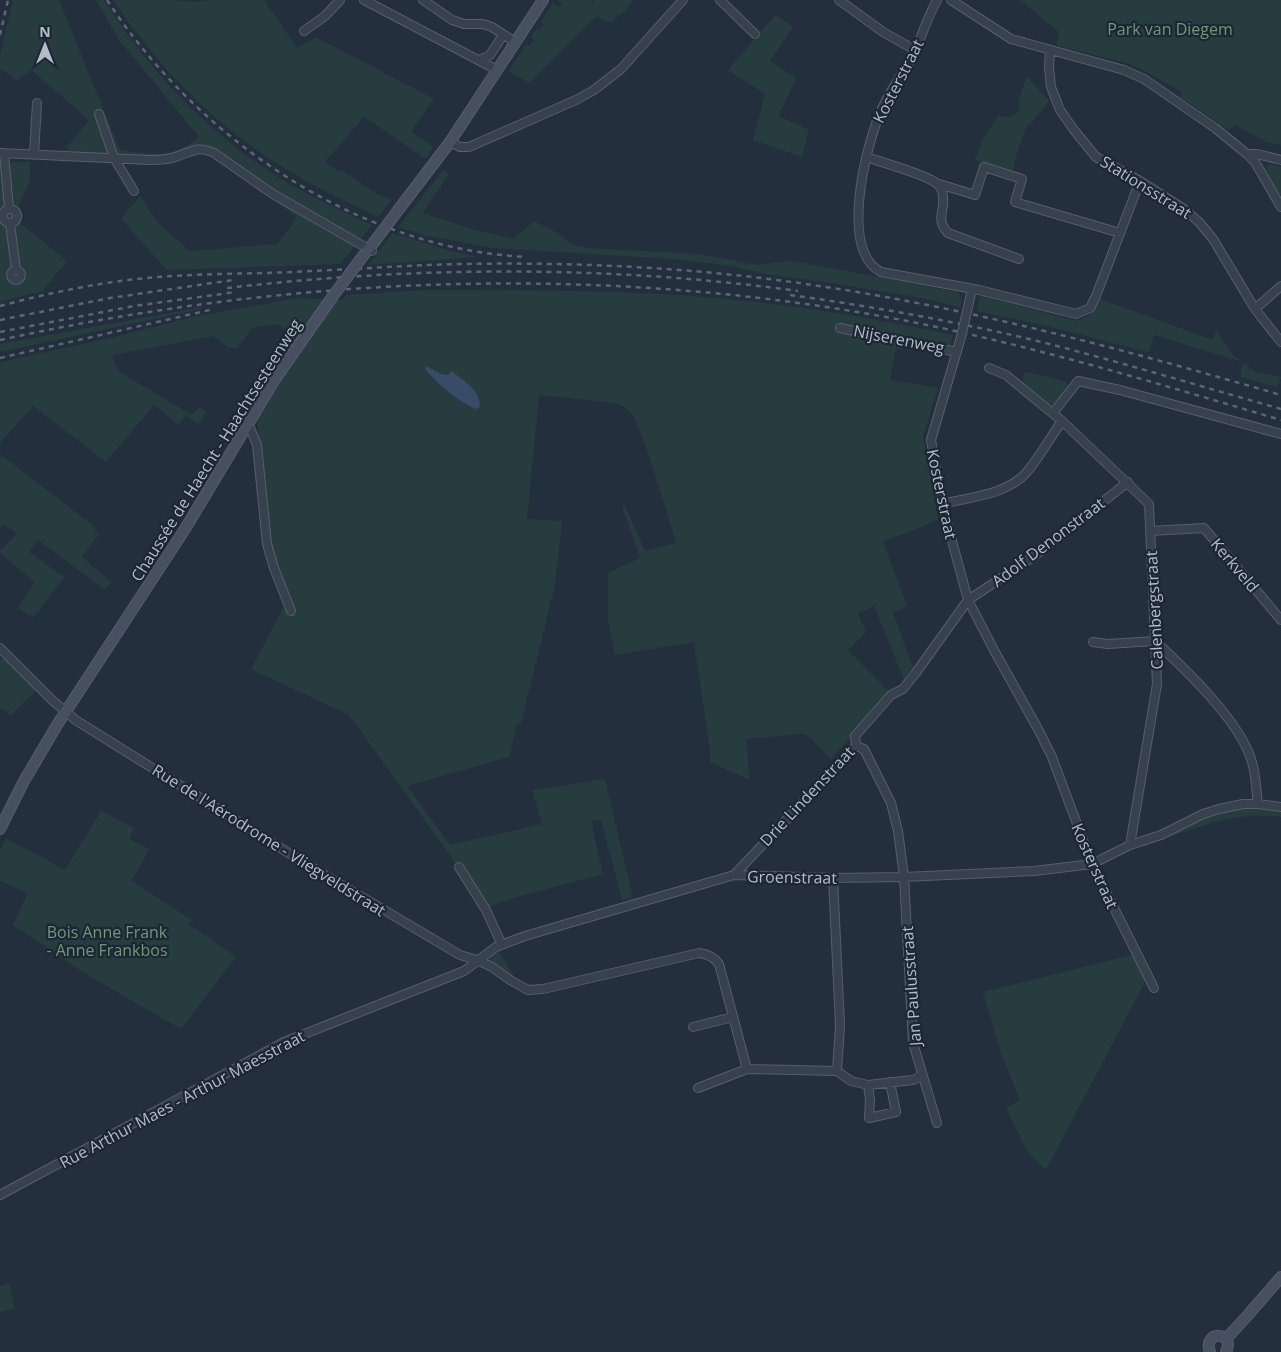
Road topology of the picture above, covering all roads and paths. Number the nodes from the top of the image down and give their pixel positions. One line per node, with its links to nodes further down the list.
1 (340, 0): 10 (street)
2 (364, 0): 16 (street)
3 (423, 0): 12 (street)
4 (543, 0): 13 (main road, Chaussée de Haecht - Haachtsesteenweg)
5 (683, 0): 20 (street)
6 (720, 0): 11 (street)
7 (839, 0): 14 (street)
8 (936, 0): 14 (street, Kosterstraat)
9 (951, 0): 15 (street)
10 (304, 32)
11 (755, 34)
12 (503, 35): 13 (street); 16 (street)
13 (516, 42): 17 (main road, Chaussée de Haecht - Haachtsesteenweg)
14 (915, 50): 24 (street, Kosterstraat)
15 (1050, 50): 23 (street); 27 (street, Stationsstraat)
16 (479, 60): 17 (street)
17 (497, 70): 20 (main road, Chaussée de Haecht - Haachtsesteenweg)
18 (37, 103): 22 (street)
19 (99, 114): 25 (street)
20 (450, 142): 32 (main road, Chaussée de Haecht - Haachtsesteenweg, bridge)
21 (2, 153): 22 (street); 34 (street)
22 (34, 154): 25 (street)
23 (1247, 154): 26 (street); 30 (street)
24 (866, 157): 28 (street); 36 (street, Kosterstraat)
25 (114, 158): 29 (street); 32 (street)
26 (1281, 160)
27 (1140, 181): 31 (street); 37 (street, Stationsstraat)
28 (936, 183): 31 (street); 33 (street)
29 (134, 191)
30 (1281, 208)
31 (1120, 233): 36 (street)
32 (367, 248): 44 (main road, Chaussée de Haecht - Haachtsesteenweg, bridge)
33 (1019, 259)
34 (17, 284)
35 (1281, 286): 37 (street)
36 (972, 289): 40 (street, Kosterstraat, bridge)
37 (1255, 309): 39 (street, Stationsstraat)
38 (840, 328): 40 (street, Nijserenweg)
39 (1281, 342)
40 (957, 352): 47 (street, Kosterstraat)
41 (989, 368): 42 (street, Calenbergstraat)
42 (1052, 413): 43 (street, Calenbergstraat); 45 (street)
43 (1062, 421): 46 (street, Calenbergstraat); 47 (street)
44 (243, 423): 50 (street); 55 (main road, Chaussée de Haecht - Haachtsesteenweg)
45 (1281, 434)
46 (1128, 482): 48 (street, Calenbergstraat); 49 (street, Adolf Denonstraat)
47 (942, 504): 49 (street, Kosterstraat)
48 (1150, 531): 51 (street, Kerkveld); 52 (street, Calenbergstraat)
49 (968, 600): 56 (street, Drie Lindenstraat); 61 (street, Kosterstraat)
50 (291, 610)
51 (1281, 620)
52 (1155, 641): 53 (street); 57 (street); 60 (street, Calenbergstraat)
53 (1093, 642)
54 (0, 648): 55 (street, Rue de l'Aérodrome - Vliegveldstraat)
55 (66, 712): 59 (main road, Chaussée de Haecht - Haachtsesteenweg); 67 (street, Rue de l'Aérodrome - Vliegveldstraat)
56 (856, 746): 63 (street, Drie Lindenstraat); 64 (street, Jan Paulusstraat)
57 (1258, 804): 58 (street, Groenstraat); 60 (street, Groenstraat)
58 (1281, 807)
59 (0, 829)
60 (1130, 846): 61 (street, Groenstraat)
61 (1092, 864): 64 (street, Groenstraat); 68 (street, Kosterstraat)
62 (459, 867): 66 (street)
63 (734, 875): 65 (street, Groenstraat); 66 (street, Groenstraat)
64 (904, 877): 65 (street, Groenstraat); 73 (street, Jan Paulusstraat)
65 (833, 878): 72 (street)
66 (502, 945): 67 (street, Rue Arthur Maes - Arthur Maesstraat)
67 (477, 960): 69 (street, Rue de l'Aérodrome - Vliegveldstraat); 78 (street, Rue Arthur Maes - Arthur Maesstraat)
68 (1154, 988)
69 (733, 1017): 70 (street); 71 (street)
70 (693, 1027)
71 (748, 1069): 72 (street); 76 (street)
72 (837, 1071): 75 (street)
73 (922, 1076): 74 (street); 77 (street, Jan Paulusstraat)
74 (890, 1082): 75 (street); 75 (street)
75 (868, 1085)
76 (698, 1088)
77 (936, 1123)
78 (0, 1195)
79 (1281, 1277): 80 (main road)
80 (1226, 1339): 81 (main road); 82 (main road)
81 (1210, 1352)
82 (1226, 1352)

